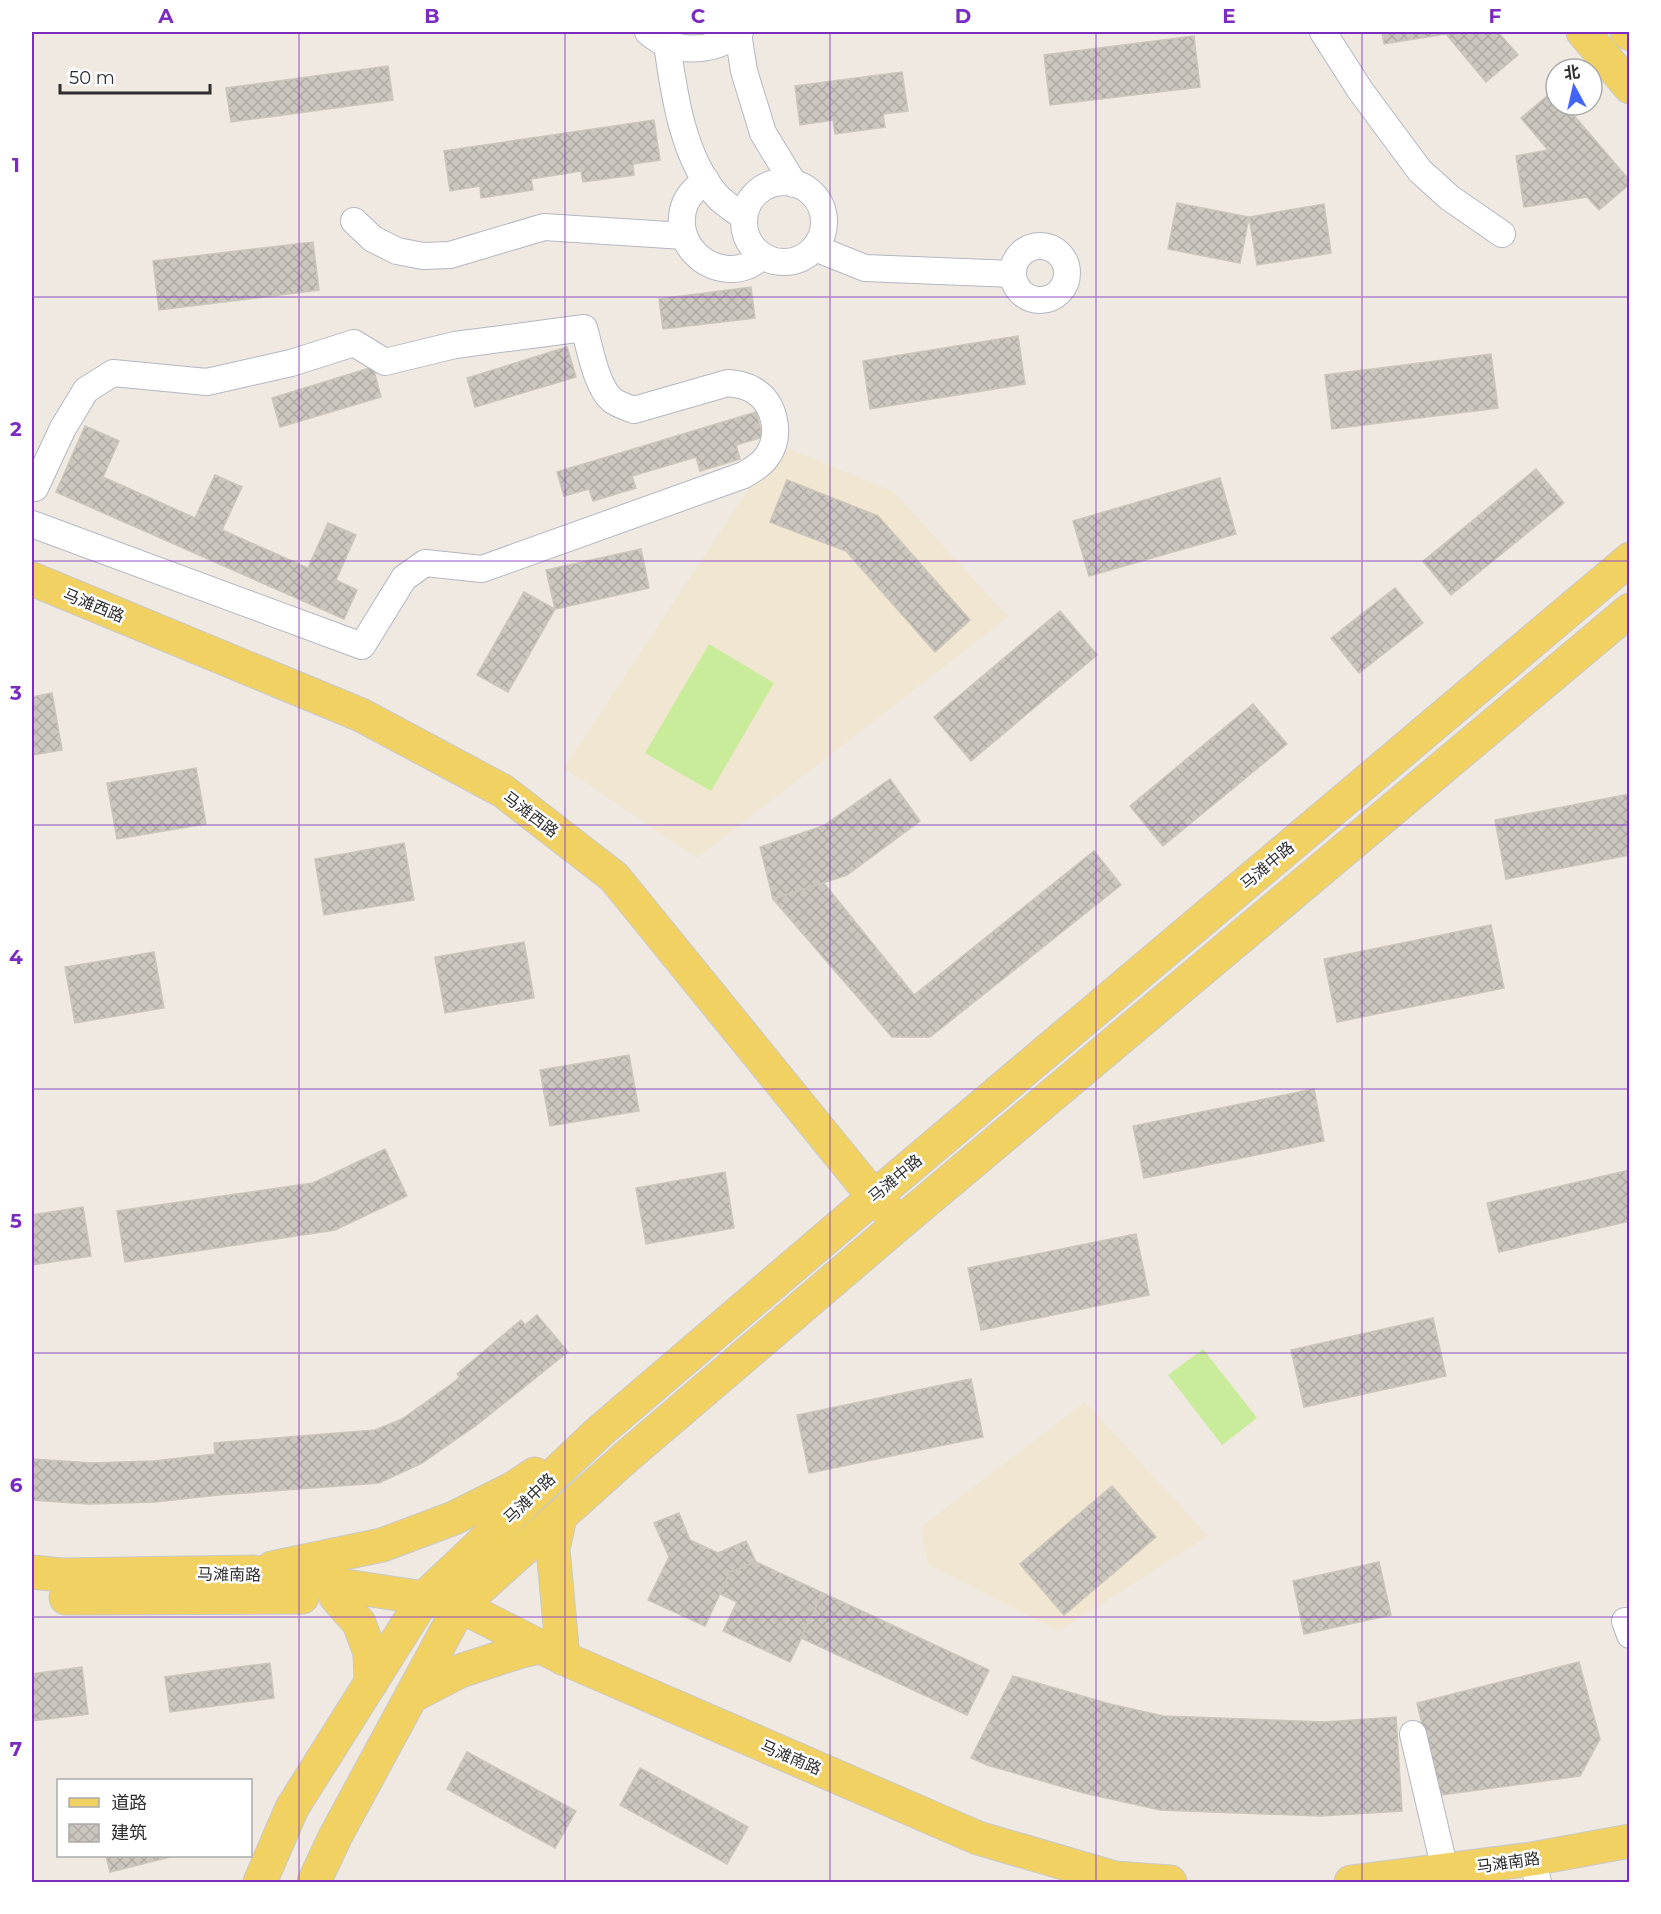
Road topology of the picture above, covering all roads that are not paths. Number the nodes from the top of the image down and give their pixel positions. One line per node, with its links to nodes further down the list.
1 (739, 32): 4 (street); 7 (street)
2 (1323, 32): 10 (street)
3 (1584, 32): 5 (main road)
4 (658, 38): 6 (street)
5 (1629, 87)
6 (706, 180): 8 (street); 11 (street)
7 (795, 184): 8 (street); 12 (street)
8 (744, 217): 13 (street)
9 (354, 221): 11 (street)
10 (1502, 234)
11 (684, 236): 13 (street)
12 (815, 248): 13 (street); 14 (street)
13 (763, 256)
14 (1012, 274)
15 (34, 488): 16 (street)
16 (32, 524)
17 (1629, 559): 20 (main road, 马滩中路)
18 (32, 579): 20 (main road, 马滩西路)
19 (1629, 610): 21 (main road, 马滩中路)
20 (874, 1197): 21 (main road, 马滩西路); 22 (main road, 马滩中路)
21 (900, 1223): 23 (main road, 马滩中路)
22 (599, 1431): 25 (main road); 28 (main road, 马滩中路)
23 (560, 1517): 29 (main road, 马滩中路); 30 (main road)
24 (32, 1572): 25 (main road, 马滩南路)
25 (253, 1572): 28 (main road, 马滩南路)
26 (32, 1595): 27 (main road, 马滩南路)
27 (336, 1597): 28 (main road, 马滩南路); 31 (main road)
28 (424, 1598): 29 (main road, 马滩南路); 31 (main road, 马滩中路)
29 (460, 1606): 30 (main road, 马滩南路); 32 (main road, 马滩中路)
30 (551, 1652): 32 (main road); 39 (main road, 马滩南路)
31 (371, 1683): 37 (main road, 马滩中路)
32 (412, 1696): 38 (main road, 马滩中路)
33 (1413, 1734): 36 (street)
34 (1629, 1841): 35 (main road, 马滩南路)
35 (1535, 1871): 36 (main road, 马滩南路)
36 (1434, 1875): 40 (main road, 马滩南路)
37 (260, 1882)
38 (314, 1882)
39 (1170, 1882)
40 (1351, 1882)

